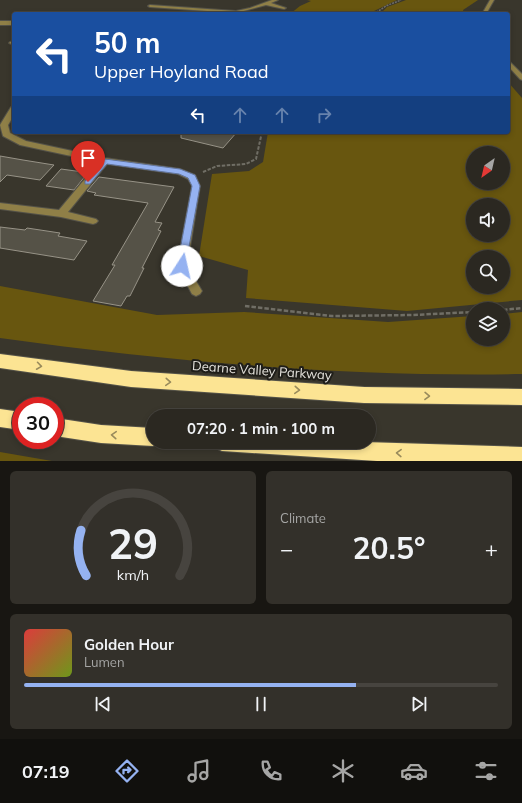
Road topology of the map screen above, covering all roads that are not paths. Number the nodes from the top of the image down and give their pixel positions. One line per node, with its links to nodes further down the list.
1 (151, 0): 4 (street)
2 (276, 0): 4 (street)
3 (492, 0): 6 (street)
4 (267, 4): 5 (street)
5 (284, 8)
6 (485, 12)
7 (0, 23): 8 (street)
8 (12, 23)
9 (510, 63): 10 (street); 11 (street)
10 (522, 65)
11 (522, 78)
12 (12, 112): 13 (street)
13 (3, 135): 14 (street)
14 (105, 161): 16 (street); 18 (street)
15 (0, 206): 16 (street)
16 (61, 214): 17 (street)
17 (93, 221)
18 (196, 290)
19 (0, 361): 20 (highway, Dearne Valley Parkway, one-way to 20)
20 (522, 397)
21 (0, 418): 22 (highway)
22 (12, 420)
23 (64, 428): 24 (highway, one-way to 23)
24 (146, 437)
25 (331, 449): 26 (highway, one-way to 25)
26 (522, 456)

